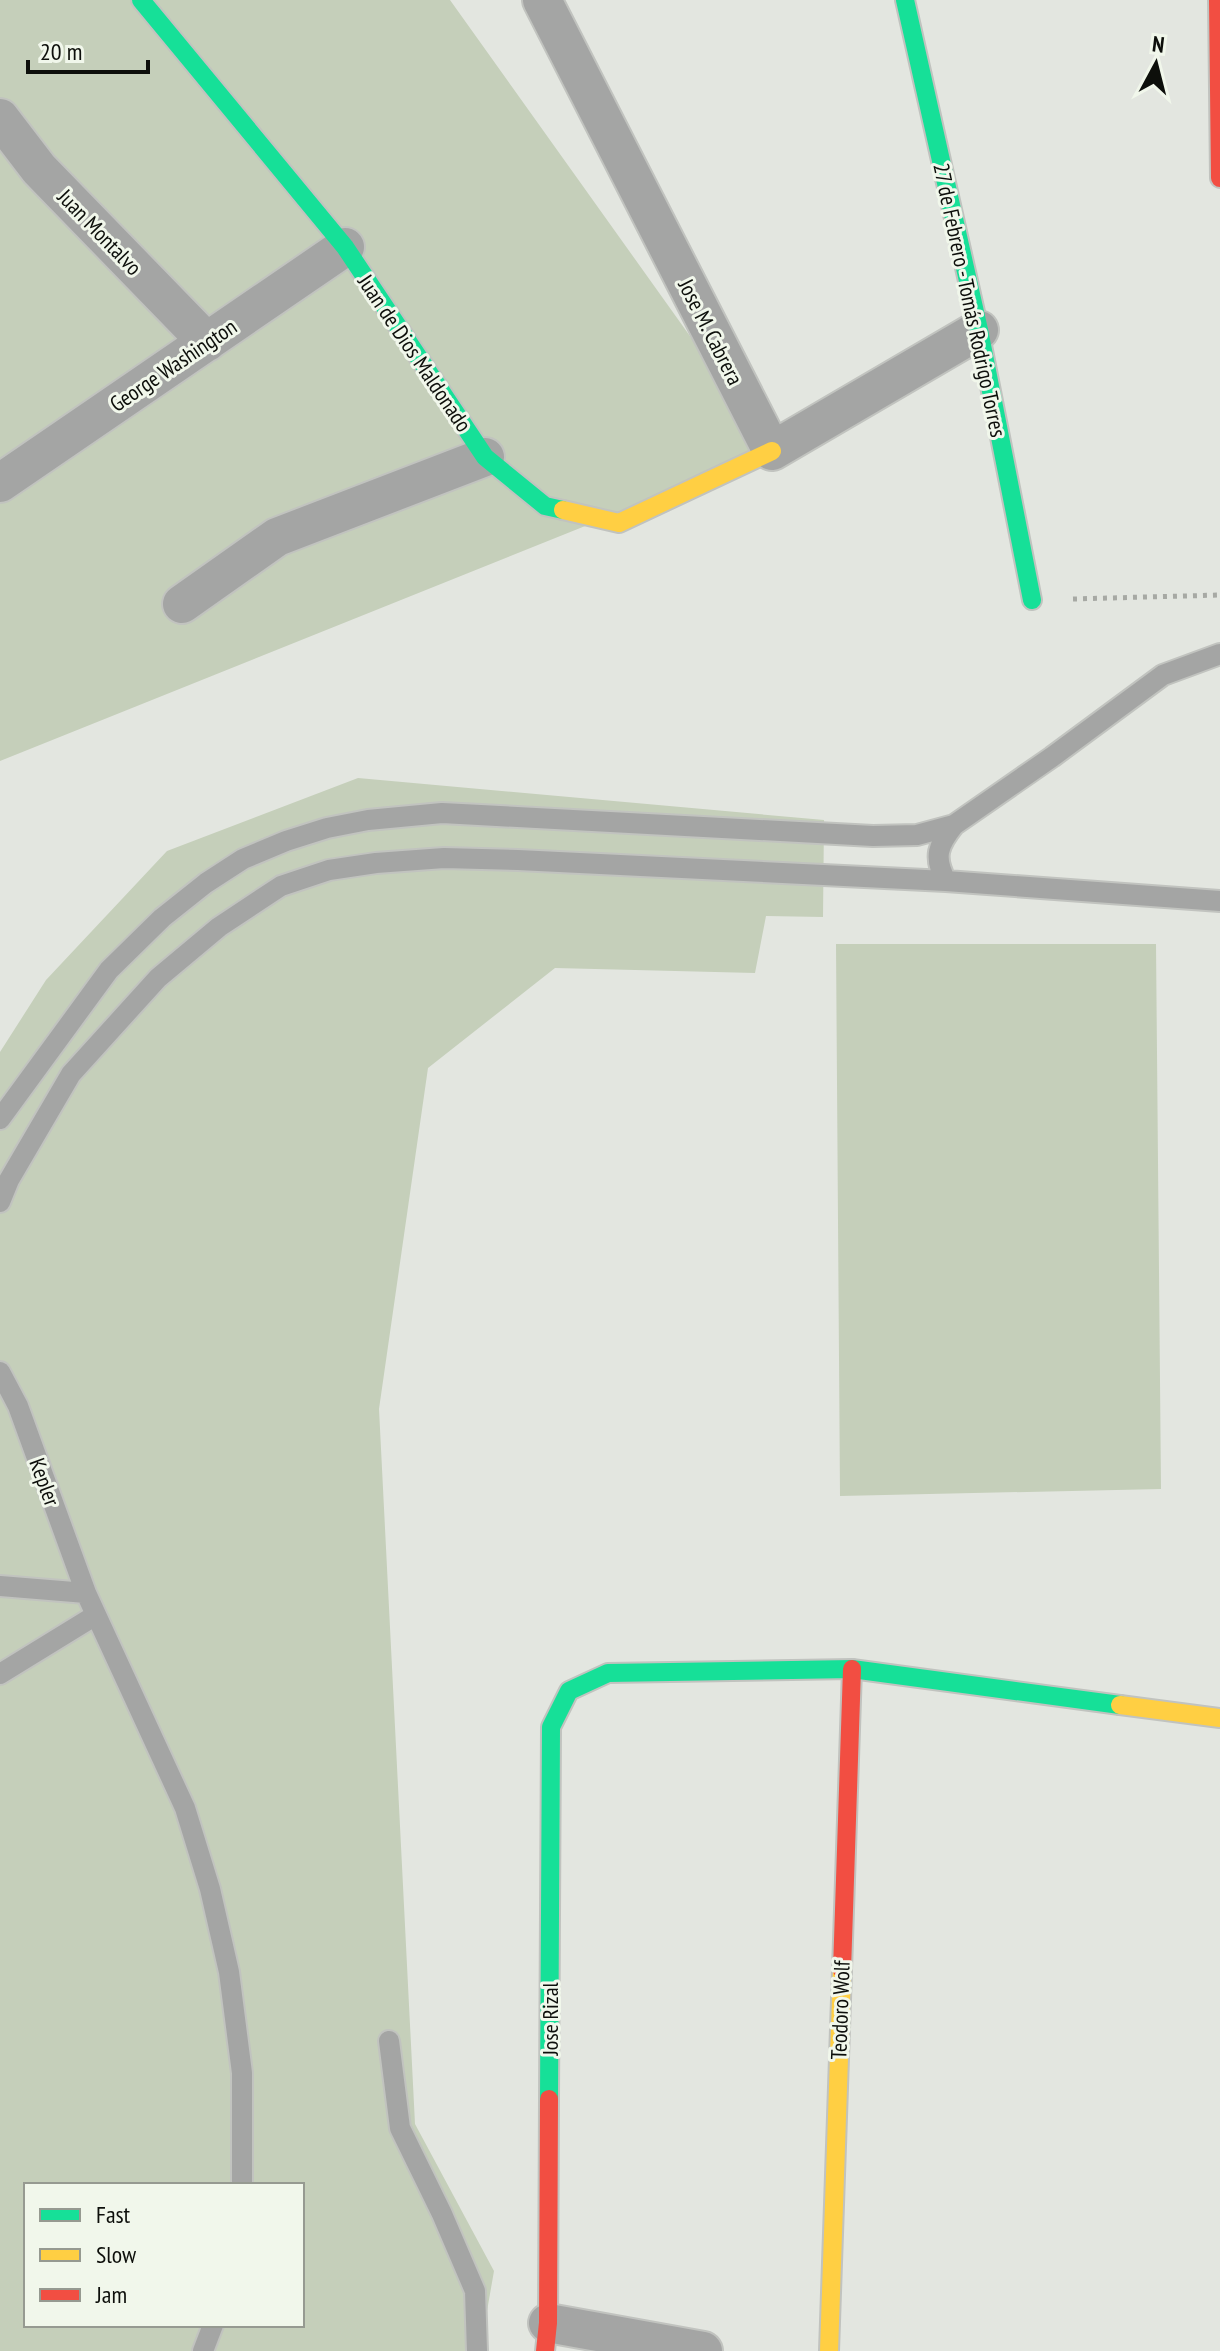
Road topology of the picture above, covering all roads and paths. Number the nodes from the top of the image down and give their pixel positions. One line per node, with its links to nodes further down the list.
1 (141, 0): 7 (street, Juan de Dios Maldonado)
2 (542, 0): 10 (street, Jose M. Cabrera)
3 (905, 0): 8 (street, 27 de Febrero - Tomás Rodrigo Torres)
4 (1218, 0): 6 (street)
5 (0, 118): 9 (street, Juan Montalvo)
6 (1220, 178)
7 (345, 247): 9 (street, George Washington); 11 (street, Juan de Dios Maldonado)
8 (979, 330): 10 (street); 14 (street, 27 de Febrero - Tomás Rodrigo Torres)
9 (207, 342): 12 (street, George Washington)
10 (772, 451): 11 (street, Juan de Dios Maldonado)
11 (485, 457): 15 (street)
12 (0, 483)
13 (1220, 595): 14 (path)
14 (1032, 600)
15 (182, 604)
16 (1220, 654): 17 (lane)
17 (954, 825): 18 (lane); 20 (lane)
18 (946, 881): 19 (lane); 21 (lane)
19 (1220, 901)
20 (0, 1119)
21 (0, 1202)
22 (0, 1372): 24 (lane, Kepler)
23 (0, 1586): 24 (lane)
24 (86, 1593): 25 (lane, Kepler)
25 (96, 1615): 27 (lane); 30 (lane, Kepler)
26 (852, 1669): 28 (street); 32 (street, Jose Rizal); 36 (street, Teodoro Wolf)
27 (0, 1674)
28 (1220, 1718)
29 (389, 2041): 34 (lane)
30 (242, 2183)
31 (212, 2327): 33 (lane)
32 (547, 2337): 35 (street)
33 (203, 2351)
34 (477, 2351)
35 (703, 2351)
36 (829, 2351)

